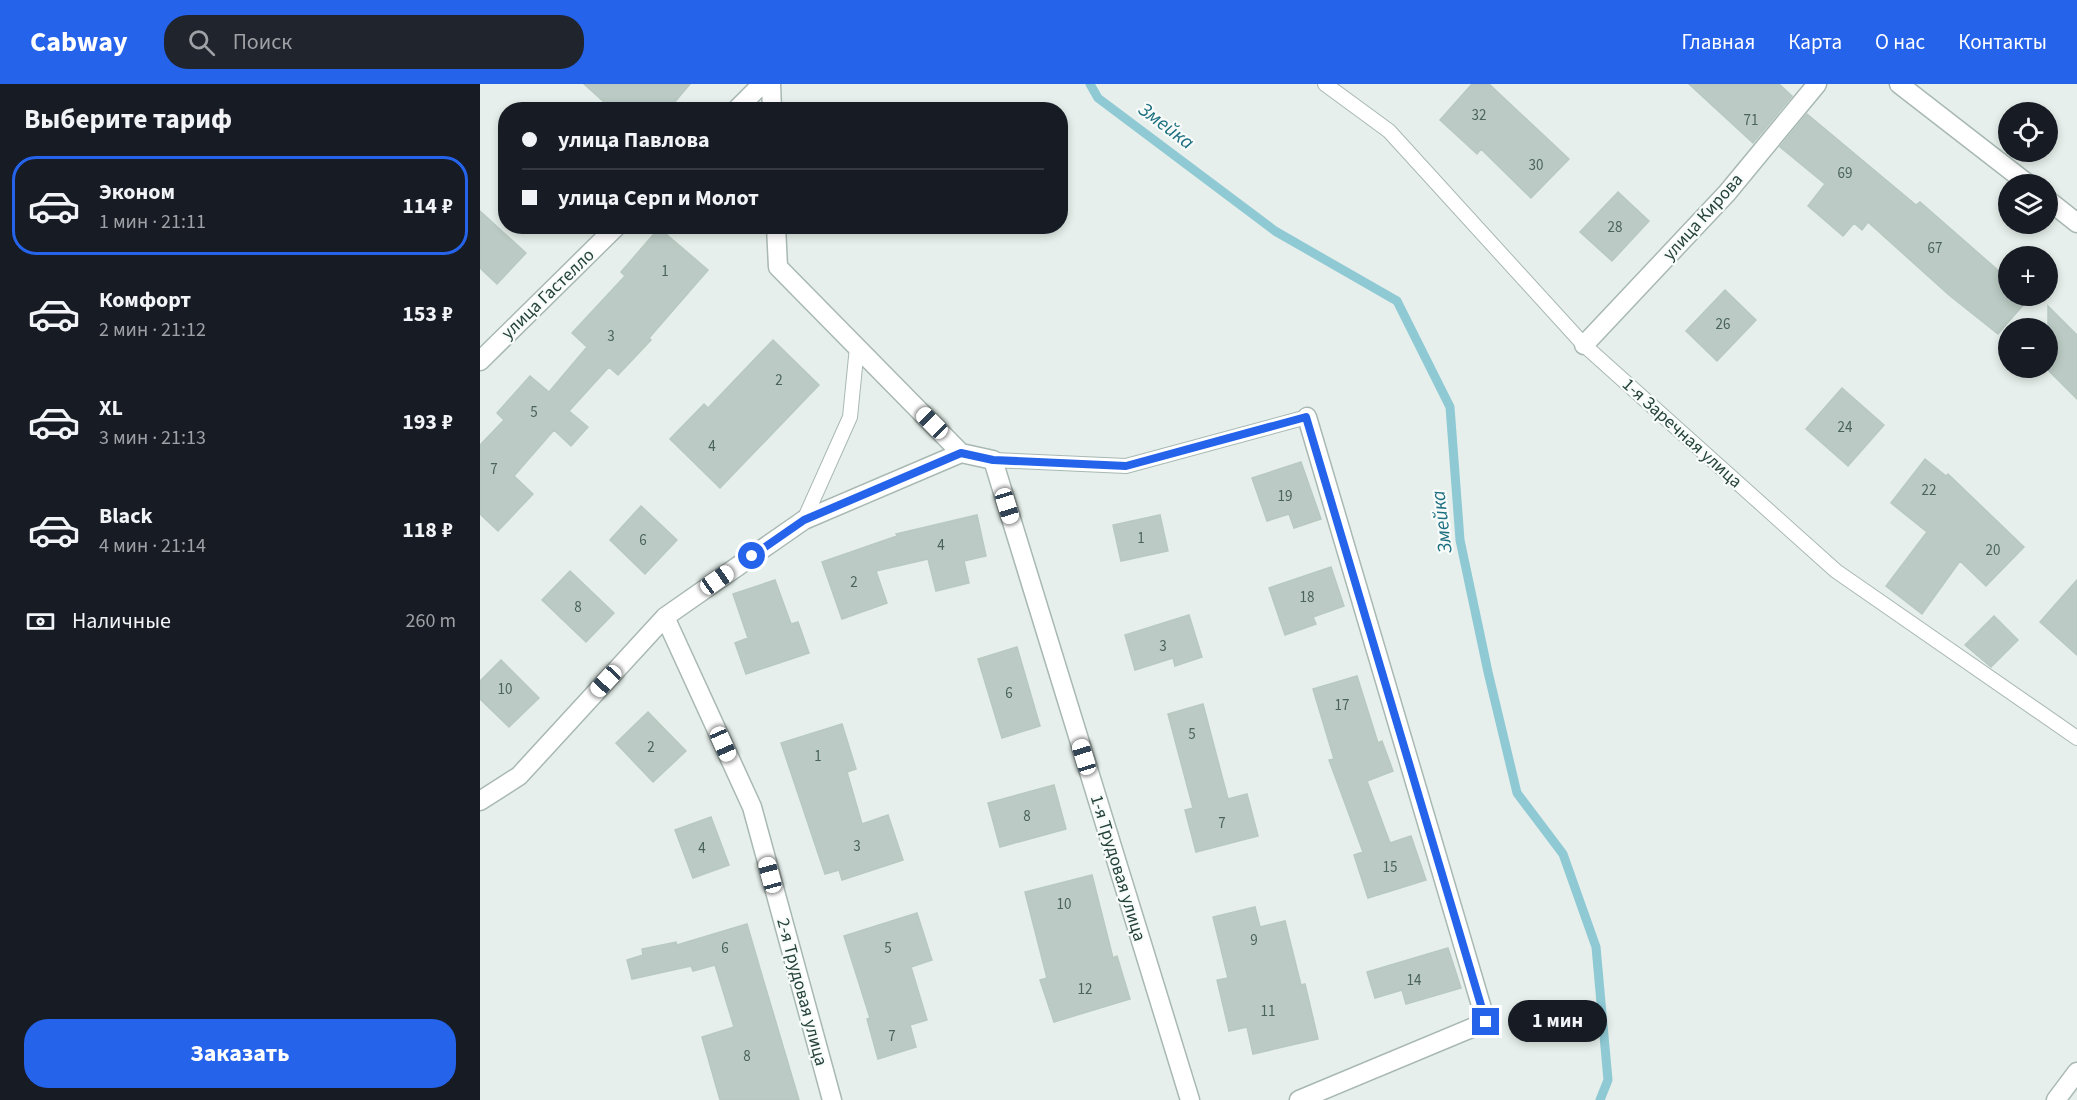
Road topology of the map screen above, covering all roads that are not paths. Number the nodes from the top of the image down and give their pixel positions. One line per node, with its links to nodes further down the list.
1 (762, 84): 6 (street)
2 (771, 84): 7 (street)
3 (1325, 84): 13 (lane, 1-я Заречная улица)
4 (1817, 84): 13 (street, улица Кирова)
5 (1899, 84): 8 (street)
6 (744, 102)
7 (772, 102)
8 (2015, 174)
9 (2058, 208): 10 (street)
10 (2077, 223)
11 (608, 234): 15 (street, улица Гастелло)
12 (776, 234): 14 (street)
13 (1584, 345): 21 (lane, 1-я Заречная улица)
14 (857, 347): 17 (street); 19 (lane)
15 (480, 361)
16 (1306, 417): 18 (lane); 26 (street)
17 (961, 453): 18 (street); 19 (street)
18 (993, 460): 25 (street, 1-я Трудовая улица)
19 (804, 520): 20 (street)
20 (665, 617): 22 (street); 24 (street, 2-я Трудовая улица)
21 (2077, 738)
22 (480, 801)
23 (2077, 1072): 27 (street)
24 (832, 1100)
25 (1190, 1100)
26 (1299, 1100)
27 (2056, 1100)

